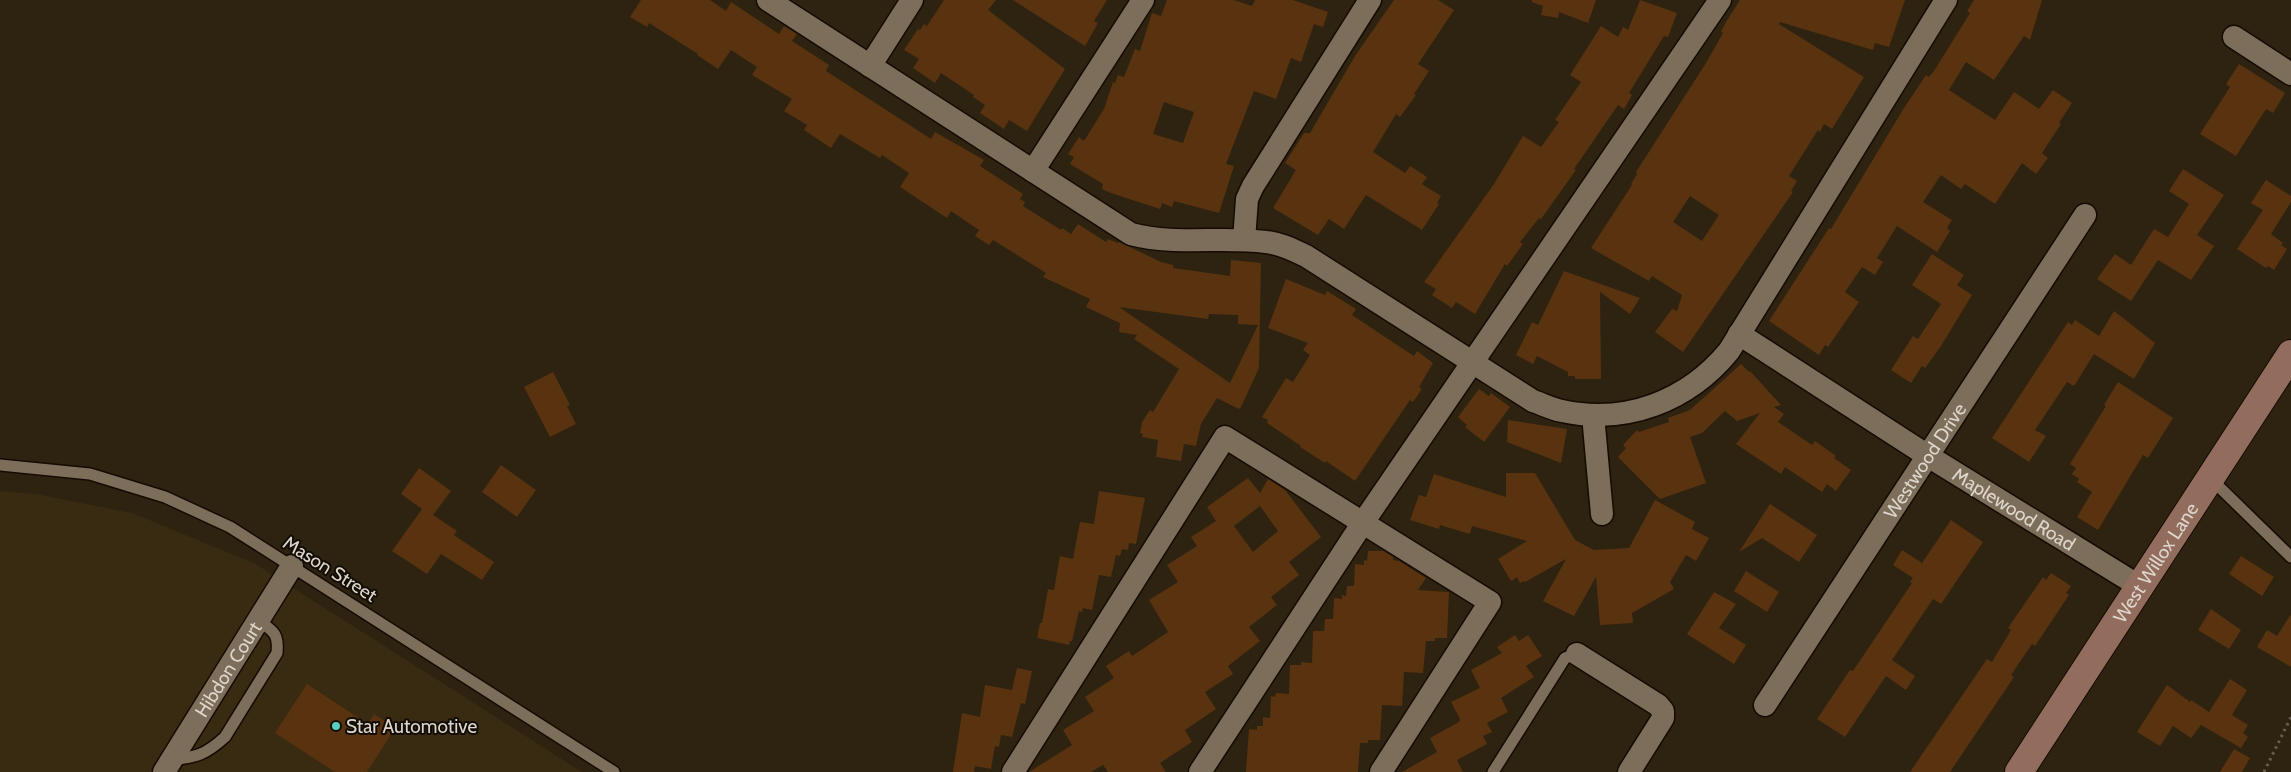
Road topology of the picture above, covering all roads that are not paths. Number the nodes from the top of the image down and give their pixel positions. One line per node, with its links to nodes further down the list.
1 (768, 0): 8 (street)
2 (912, 0): 8 (street)
3 (1143, 0): 10 (street)
4 (1370, 0): 12 (street)
5 (1720, 0): 15 (street)
6 (1946, 0): 13 (street)
7 (2234, 36): 9 (street)
8 (870, 66): 10 (street)
9 (2291, 74)
10 (1033, 171): 12 (street)
11 (2085, 215): 17 (street, Westwood Drive)
12 (1244, 240): 15 (street)
13 (1739, 334): 16 (street); 17 (street, Maplewood Road)
14 (2291, 354): 19 (main road, West Willox Lane)
15 (1474, 362): 16 (street); 21 (street)
16 (1593, 415): 20 (street)
17 (1928, 456): 24 (street, Maplewood Road); 27 (street, Westwood Drive)
18 (0, 464): 23 (lane, Mason Street)
19 (2210, 478): 22 (lane); 24 (main road, West Willox Lane)
20 (1602, 514)
21 (1362, 524): 30 (street); 31 (street); 32 (street)
22 (2291, 557)
23 (292, 566): 25 (street, Hibdon Court); 29 (lane, Mason Street)
24 (2139, 586): 35 (main road, West Willox Lane)
25 (258, 620): 28 (street, Hibdon Court); 28 (lane)
26 (1577, 654): 33 (lane); 34 (street)
27 (1765, 705)
28 (167, 766)
29 (614, 772)
30 (1013, 772)
31 (1200, 772)
32 (1381, 772)
33 (1493, 772)
34 (1629, 772)
35 (2019, 772)

